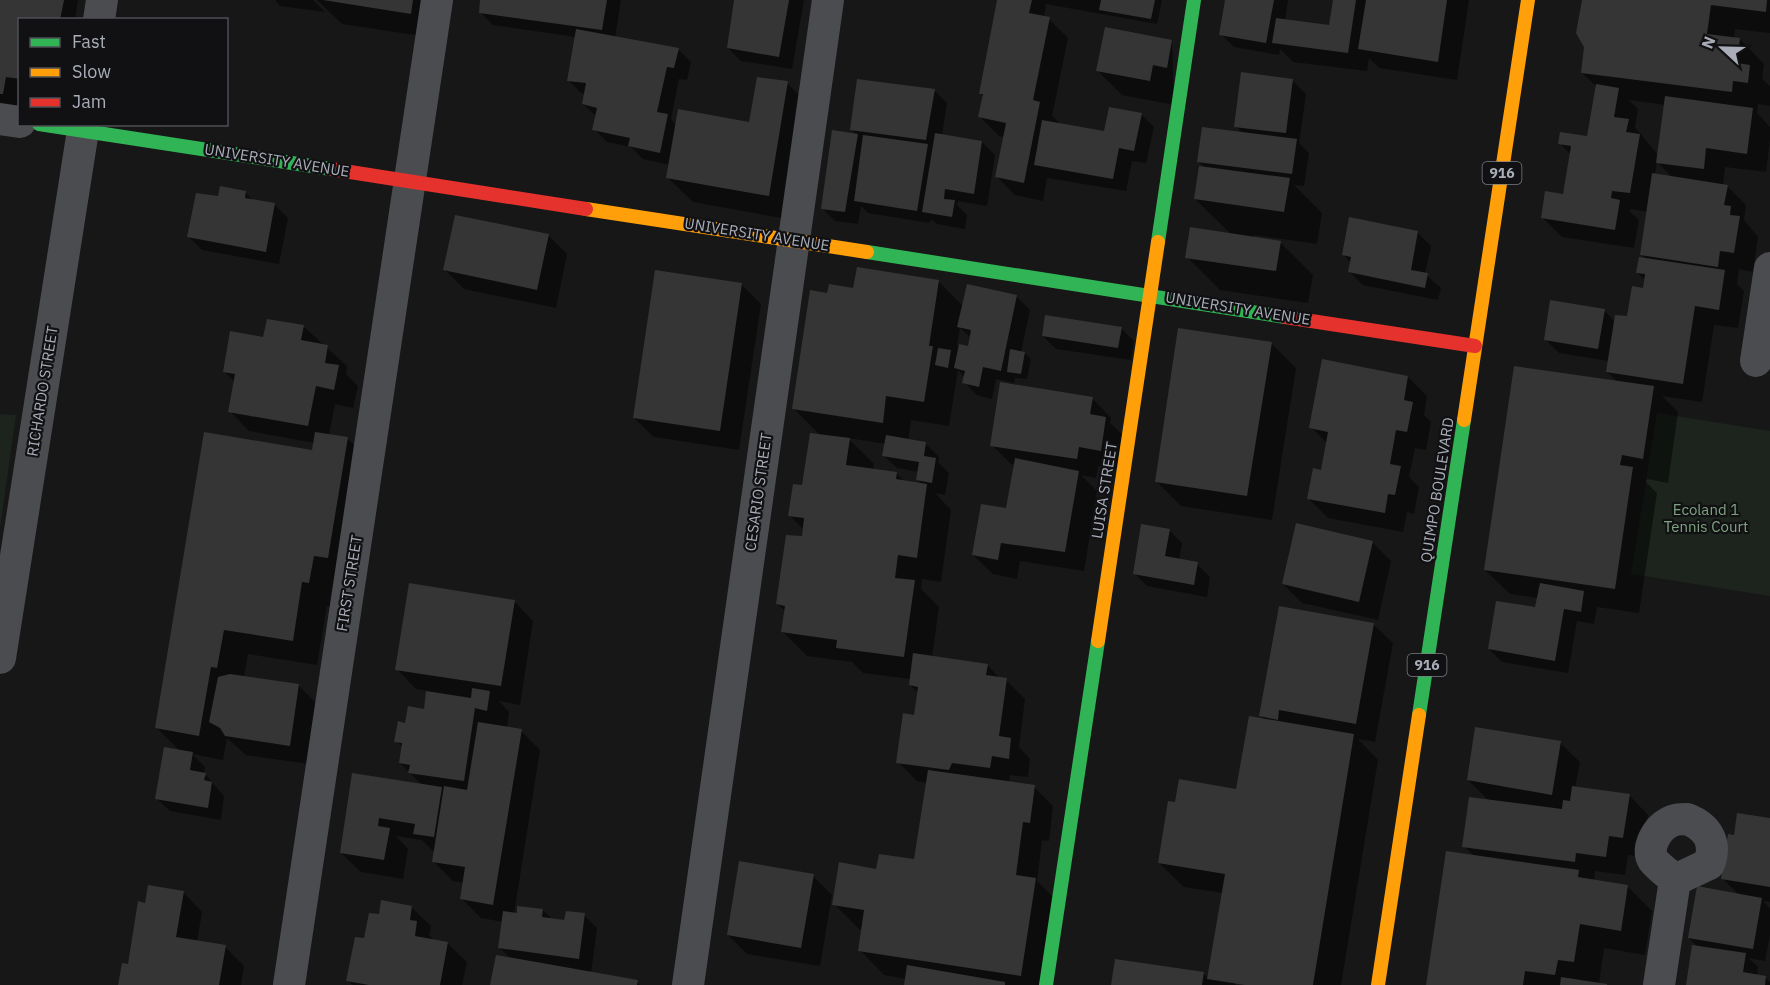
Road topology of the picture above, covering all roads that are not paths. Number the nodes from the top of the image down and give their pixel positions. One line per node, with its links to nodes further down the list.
1 (102, 0): 6 (street)
2 (437, 0): 11 (street, FIRST STREET)
3 (828, 0): 12 (street, CESARIO STREET)
4 (1194, 0): 14 (street, LUISA STREET)
5 (1528, 0): 15 (street, QUIMPO BOULEVARD / 916)
6 (99, 18)
7 (0, 119): 8 (street)
8 (18, 122)
9 (61, 126): 10 (street, UNIVERSITY AVENUE)
10 (83, 128): 11 (street, UNIVERSITY AVENUE); 17 (street, RICHARDO STREET)
11 (410, 180): 12 (street, UNIVERSITY AVENUE); 19 (street, FIRST STREET)
12 (794, 239): 14 (street, UNIVERSITY AVENUE); 20 (street, CESARIO STREET)
13 (1770, 268): 16 (street)
14 (1150, 295): 15 (street, UNIVERSITY AVENUE); 21 (street, LUISA STREET)
15 (1476, 345): 22 (street, QUIMPO BOULEVARD / 916)
16 (1756, 361)
17 (0, 658)
18 (1675, 880): 23 (street)
19 (289, 985)
20 (688, 985)
21 (1046, 985)
22 (1378, 985)
23 (1659, 985)

